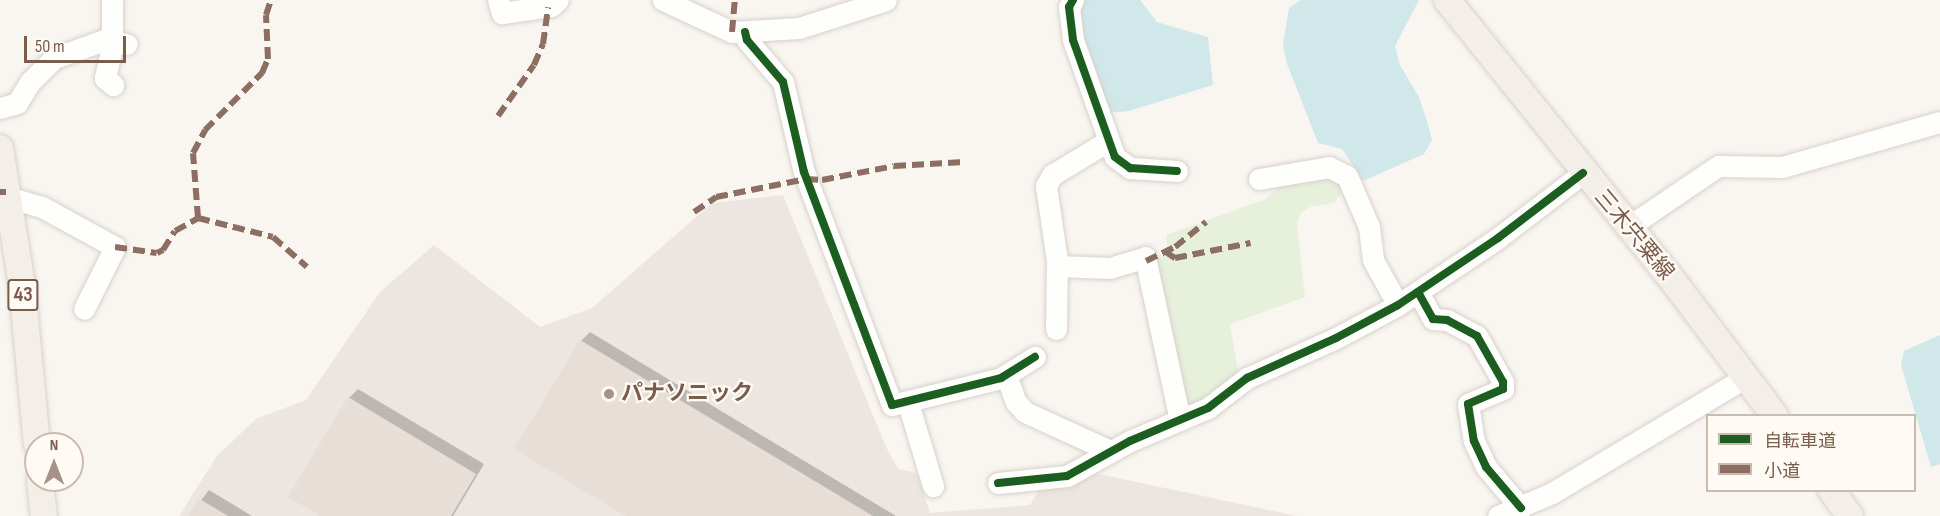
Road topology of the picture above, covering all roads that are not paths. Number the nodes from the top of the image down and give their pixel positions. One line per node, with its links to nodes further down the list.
1 (112, 0): 9 (street)
2 (498, 0): 3 (street)
3 (558, 0)
4 (663, 0): 8 (street)
5 (886, 0): 8 (street)
6 (1073, 0): 13 (street)
7 (1447, 0): 16 (main road, 三木宍粟線)
8 (745, 32): 28 (street)
9 (120, 43): 10 (street); 11 (street)
10 (113, 85)
11 (0, 108)
12 (1940, 122): 19 (street)
13 (1108, 141): 15 (street); 20 (street)
14 (0, 148): 18 (main road, 43)
15 (1177, 171)
16 (1583, 173): 19 (main road, 三木宍粟線); 21 (street)
17 (1259, 179): 22 (street)
18 (7, 197): 23 (street); 31 (main road, 43)
19 (1628, 227): 27 (main road, 三木宍粟線)
20 (1057, 266): 24 (street); 30 (street)
21 (1418, 292): 22 (street); 37 (street)
22 (1398, 305): 30 (street)
23 (84, 309)
24 (1056, 329)
25 (1035, 357): 26 (street)
26 (1006, 375): 28 (street); 32 (street)
27 (1746, 377): 29 (main road, 三木宍粟線); 37 (street)
28 (908, 403): 34 (street)
29 (1774, 414)
30 (1180, 420): 32 (street)
31 (36, 432)
32 (1108, 453): 33 (street)
33 (998, 483)
34 (933, 486)
35 (41, 492): 38 (main road)
36 (1832, 492): 40 (main road)
37 (1521, 508): 39 (street)
38 (44, 516)
39 (1498, 516)
40 (1850, 516)

